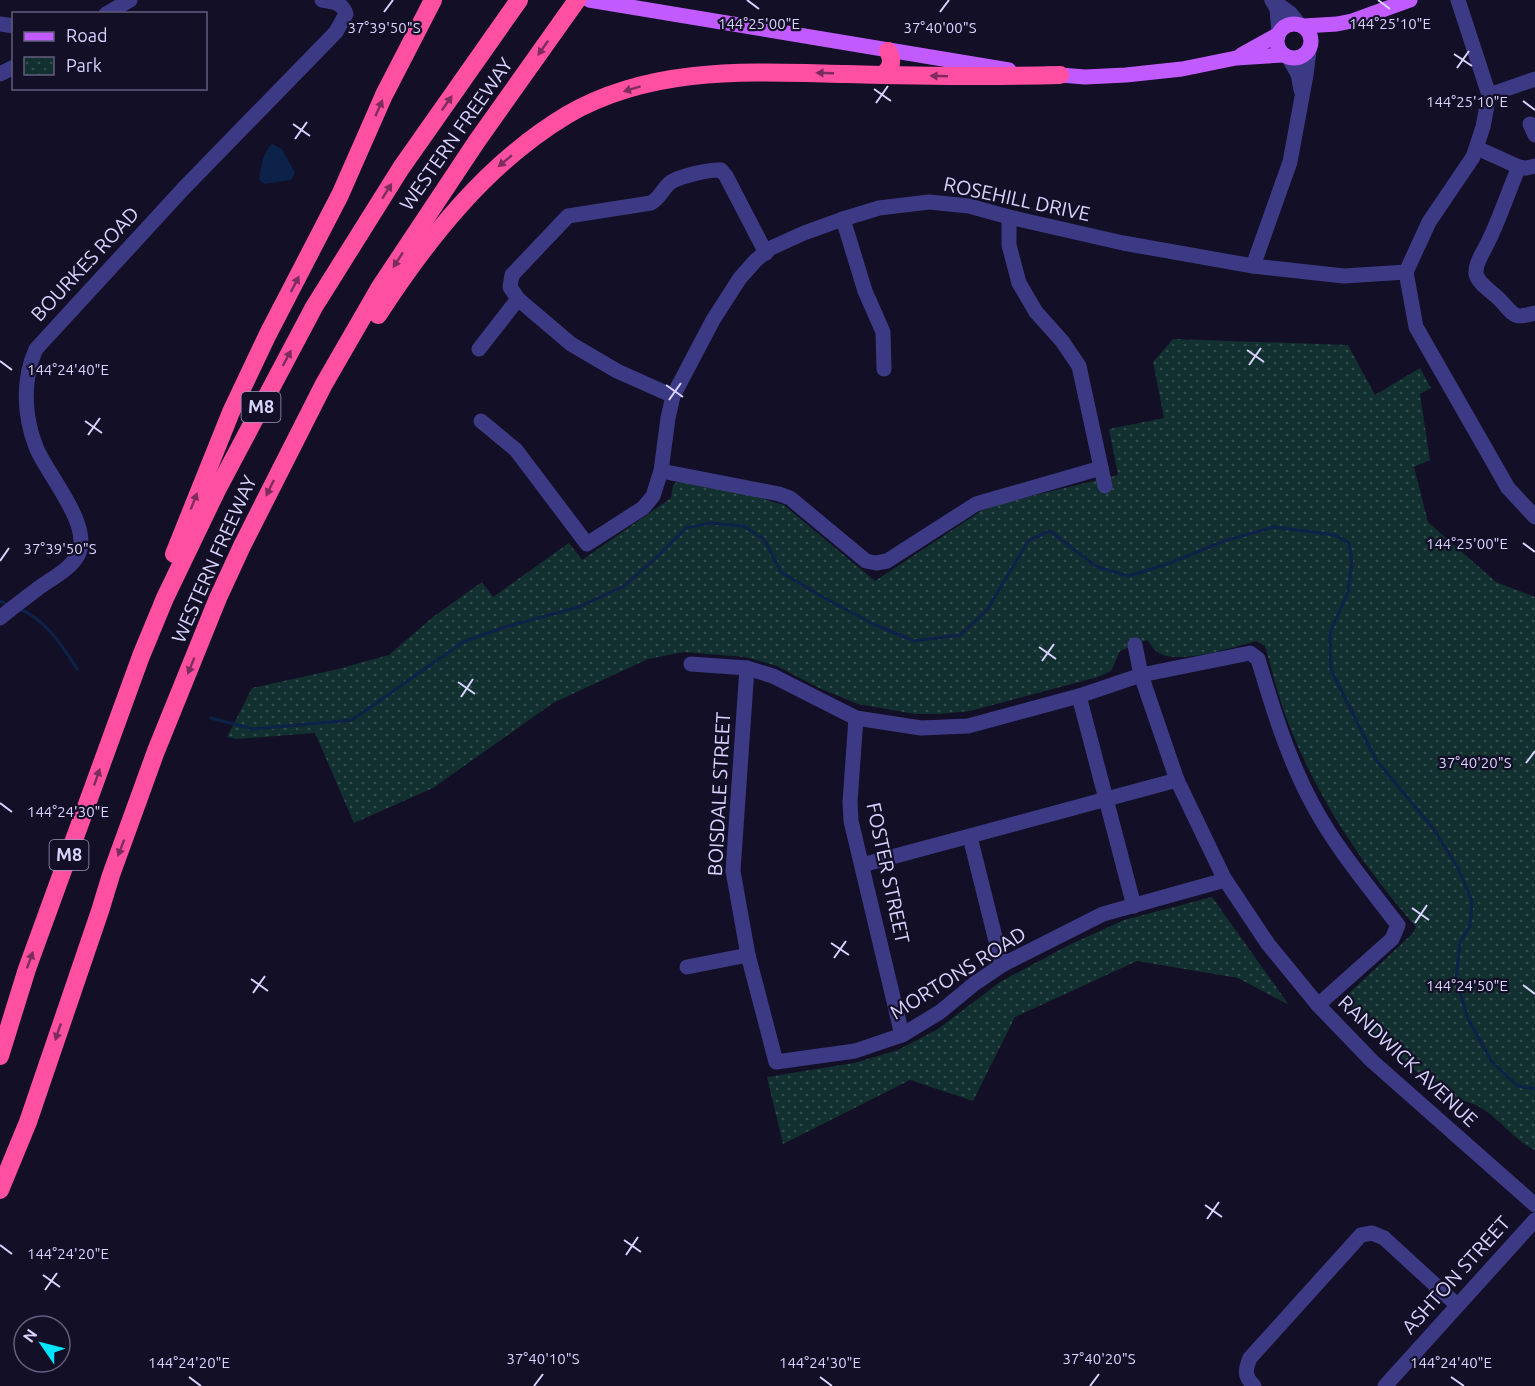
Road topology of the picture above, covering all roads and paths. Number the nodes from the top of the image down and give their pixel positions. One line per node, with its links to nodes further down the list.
1 (130, 0): 9 (street)
2 (322, 0): 41 (street, BOURKES ROAD)
3 (433, 0): 43 (highway, one-way to 3)
4 (519, 0): 43 (highway, WESTERN FREEWAY / M8, one-way to 4)
5 (577, 0): 36 (highway, WESTERN FREEWAY / M8, one-way to 36)
6 (589, 0): 14 (main road)
7 (1410, 0): 10 (main road)
8 (1458, 0): 21 (street)
9 (109, 12)
10 (1352, 21): 11 (main road); 13 (main road)
11 (1302, 25): 12 (main road); 12 (street); 13 (main road)
12 (1278, 33): 15 (main road); 16 (main road)
13 (1309, 49): 15 (main road); 20 (street)
14 (888, 51): 17 (highway); 18 (main road)
15 (1286, 56): 16 (main road); 20 (street)
16 (1236, 58): 18 (main road)
17 (884, 74): 18 (highway, one-way to 17); 36 (highway, one-way to 36)
18 (1060, 75)
19 (1535, 79): 21 (street)
20 (1302, 93): 28 (street)
21 (1489, 95): 22 (street)
22 (1475, 153): 24 (street); 29 (street)
23 (1535, 166): 24 (street)
24 (1517, 172): 31 (street)
25 (1010, 218): 26 (street, ROSEHILL DRIVE); 28 (street, ROSEHILL DRIVE); 37 (street)
26 (843, 219): 27 (street, ROSEHILL DRIVE); 33 (street)
27 (765, 253): 30 (street); 34 (street, ROSEHILL DRIVE)
28 (1253, 266): 29 (street, ROSEHILL DRIVE)
29 (1406, 272): 40 (street)
30 (518, 299): 32 (street); 34 (street)
31 (1535, 313)
32 (479, 349)
33 (885, 369)
34 (673, 396): 38 (street, ROSEHILL DRIVE)
35 (481, 421): 38 (street, ROSEHILL DRIVE)
36 (297, 436): 62 (highway, WESTERN FREEWAY / M8, one-way to 62)
37 (1101, 468): 38 (street); 39 (street)
38 (661, 471)
39 (1105, 486)
40 (1535, 517)
41 (1, 617)
42 (1135, 645): 46 (street, RANDWICK AVENUE)
43 (141, 656): 60 (highway, WESTERN FREEWAY / M8, one-way to 43)
44 (691, 664): 45 (street)
45 (747, 668): 48 (street); 55 (street, BOISDALE STREET)
46 (1141, 675): 47 (street); 49 (street, RANDWICK AVENUE); 58 (street)
47 (1079, 696): 48 (street); 50 (street)
48 (856, 718): 52 (street, FOSTER STREET)
49 (1177, 780): 50 (street); 53 (street, RANDWICK AVENUE)
50 (1106, 799): 51 (street); 54 (street)
51 (970, 837): 52 (street); 56 (street)
52 (862, 865): 59 (street, FOSTER STREET)
53 (1225, 879): 54 (street, MORTONS ROAD); 58 (street, RANDWICK AVENUE)
54 (1134, 906): 56 (street, MORTONS ROAD)
55 (748, 954): 57 (street); 61 (street, BOISDALE STREET)
56 (1002, 965): 59 (street, MORTONS ROAD)
57 (687, 967)
58 (1318, 1005): 63 (street, RANDWICK AVENUE)
59 (902, 1035): 61 (street, MORTONS ROAD)
60 (0, 1056)
61 (776, 1062)
62 (0, 1190)
63 (1535, 1205)
64 (1535, 1220): 65 (street, ASHTON STREET)
65 (1457, 1305): 66 (street); 67 (street, ASHTON STREET)
66 (1254, 1386)
67 (1385, 1386)

